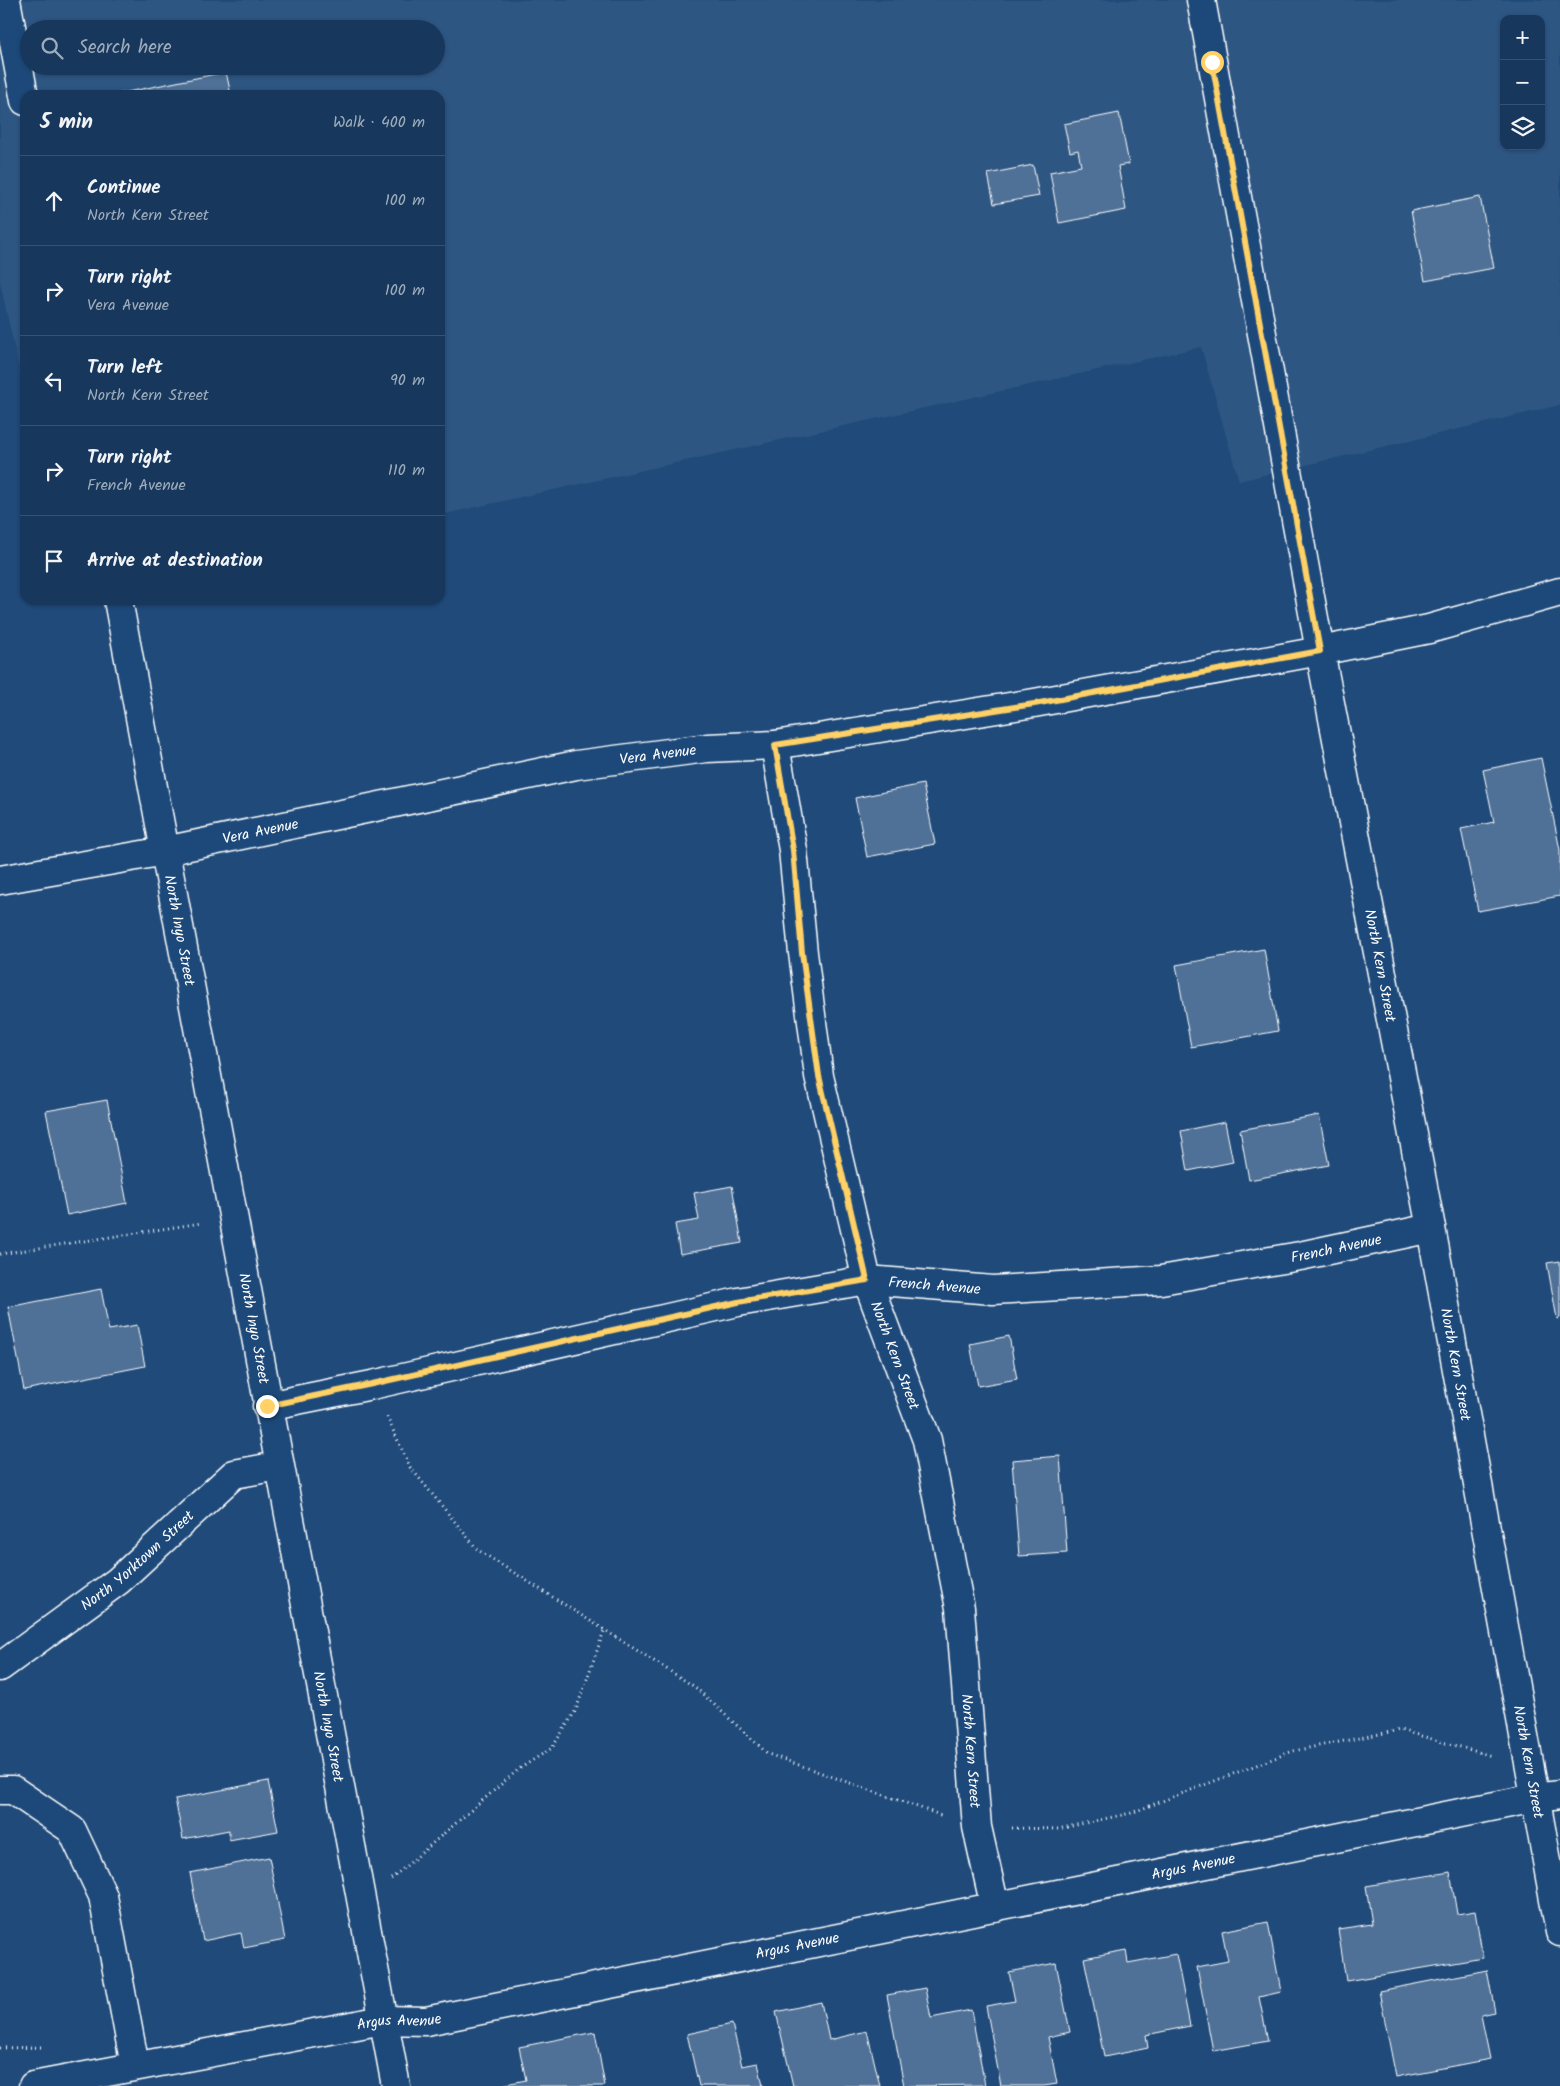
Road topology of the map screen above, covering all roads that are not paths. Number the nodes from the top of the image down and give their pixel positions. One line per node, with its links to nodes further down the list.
1 (6, 0): 3 (street)
2 (1201, 0): 8 (street, North Kern Street)
3 (20, 74)
4 (20, 75): 5 (street)
5 (23, 90)
6 (1560, 592): 8 (street, Vera Avenue)
7 (119, 605): 10 (street, North Inyo Street)
8 (1320, 651): 9 (street, Vera Avenue); 12 (street, North Kern Street)
9 (775, 745): 10 (street, Vera Avenue); 13 (street, North Kern Street)
10 (165, 851): 11 (street, Vera Avenue); 14 (street, North Inyo Street)
11 (0, 880)
12 (1431, 1228): 13 (street, French Avenue); 17 (street, North Kern Street)
13 (867, 1280): 14 (street, French Avenue); 19 (street, North Kern Street)
14 (267, 1406): 15 (street, North Inyo Street)
15 (278, 1466): 16 (street, North Yorktown Street); 21 (street, North Inyo Street)
16 (0, 1667)
17 (1542, 1789): 19 (street, Argus Avenue); 20 (street, North Kern Street)
18 (0, 1790): 22 (street)
19 (995, 1907): 21 (street, Argus Avenue)
20 (1560, 1932)
21 (383, 2020): 22 (street, Argus Avenue); 24 (street, North Inyo Street)
22 (135, 2066): 23 (street, Argus Avenue)
23 (33, 2086)
24 (396, 2086)

